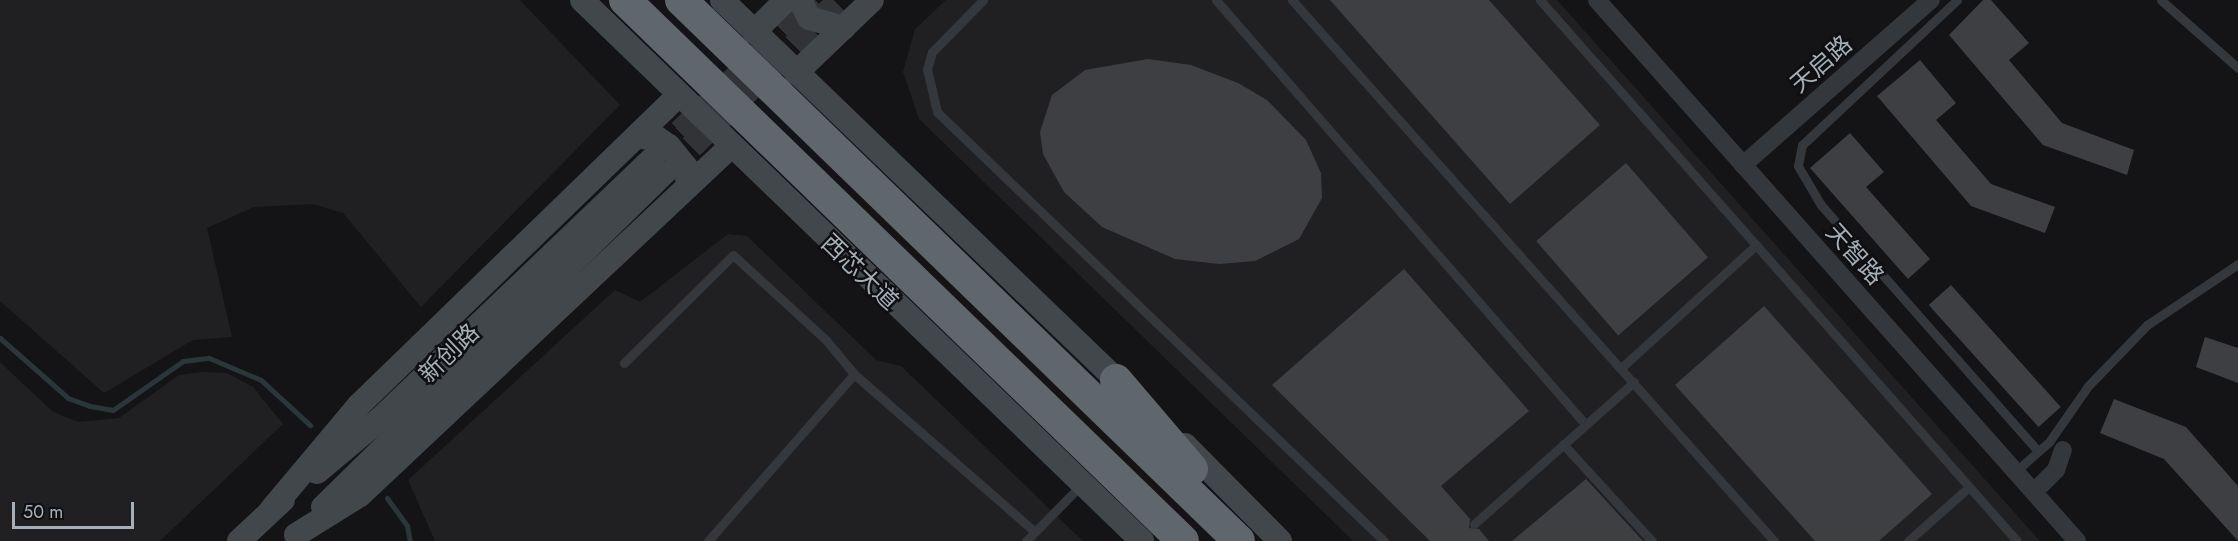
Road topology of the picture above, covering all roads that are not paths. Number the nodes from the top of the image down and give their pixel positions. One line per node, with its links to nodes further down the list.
1 (582, 0): 20 (main road, 西芯大道)
2 (625, 0): 27 (highway, 西芯大道)
3 (681, 0): 50 (highway)
4 (722, 0): 17 (main road)
5 (786, 0): 17 (main road)
6 (800, 0): 16 (main road)
7 (872, 0): 16 (main road)
8 (983, 0): 53 (lane)
9 (1216, 0): 33 (lane)
10 (1292, 0): 29 (lane)
11 (1540, 0): 25 (lane)
12 (1596, 0): 23 (street, 天智路)
13 (1931, 0): 23 (street, 天启路)
14 (1957, 0): 35 (lane)
15 (2162, 0): 18 (lane)
16 (844, 28): 19 (main road)
17 (753, 32): 19 (main road)
18 (2238, 68)
19 (796, 73): 31 (main road)
20 (678, 97): 21 (main road); 22 (main road, 西芯大道)
21 (638, 137): 24 (main road); 40 (main road)
22 (730, 147): 24 (main road); 37 (main road, 西芯大道)
23 (1743, 165): 36 (street, 天智路)
24 (688, 186): 43 (main road)
25 (1756, 245): 29 (lane); 38 (lane)
26 (2238, 264): 35 (lane)
27 (999, 361): 48 (highway); 49 (highway, 西芯大道)
28 (624, 363): 30 (lane)
29 (1621, 368): 32 (lane)
30 (854, 374): 42 (lane); 45 (lane)
31 (1116, 380): 51 (highway); 52 (main road)
32 (1634, 382): 33 (lane); 55 (lane)
33 (1586, 425): 34 (lane)
34 (1563, 444): 41 (lane); 54 (lane)
35 (2050, 451): 36 (lane); 39 (street)
36 (2016, 471): 39 (street, 天智路)
37 (1082, 484): 42 (lane); 47 (main road, 西芯大道)
38 (1969, 487): 56 (lane); 57 (lane)
39 (2034, 492): 58 (street, 天智路)
40 (271, 510): 43 (main road, 新创路); 44 (main road, 新创路)
41 (1474, 524)
42 (1035, 532): 46 (lane)
43 (293, 538)
44 (239, 541)
45 (708, 541)
46 (1026, 541)
47 (1142, 541)
48 (1157, 541)
49 (1183, 541)
50 (1239, 541)
51 (1261, 541)
52 (1280, 541)
53 (1384, 541)
54 (1652, 541)
55 (1774, 541)
56 (1908, 541)
57 (2017, 541)
58 (2077, 541)

